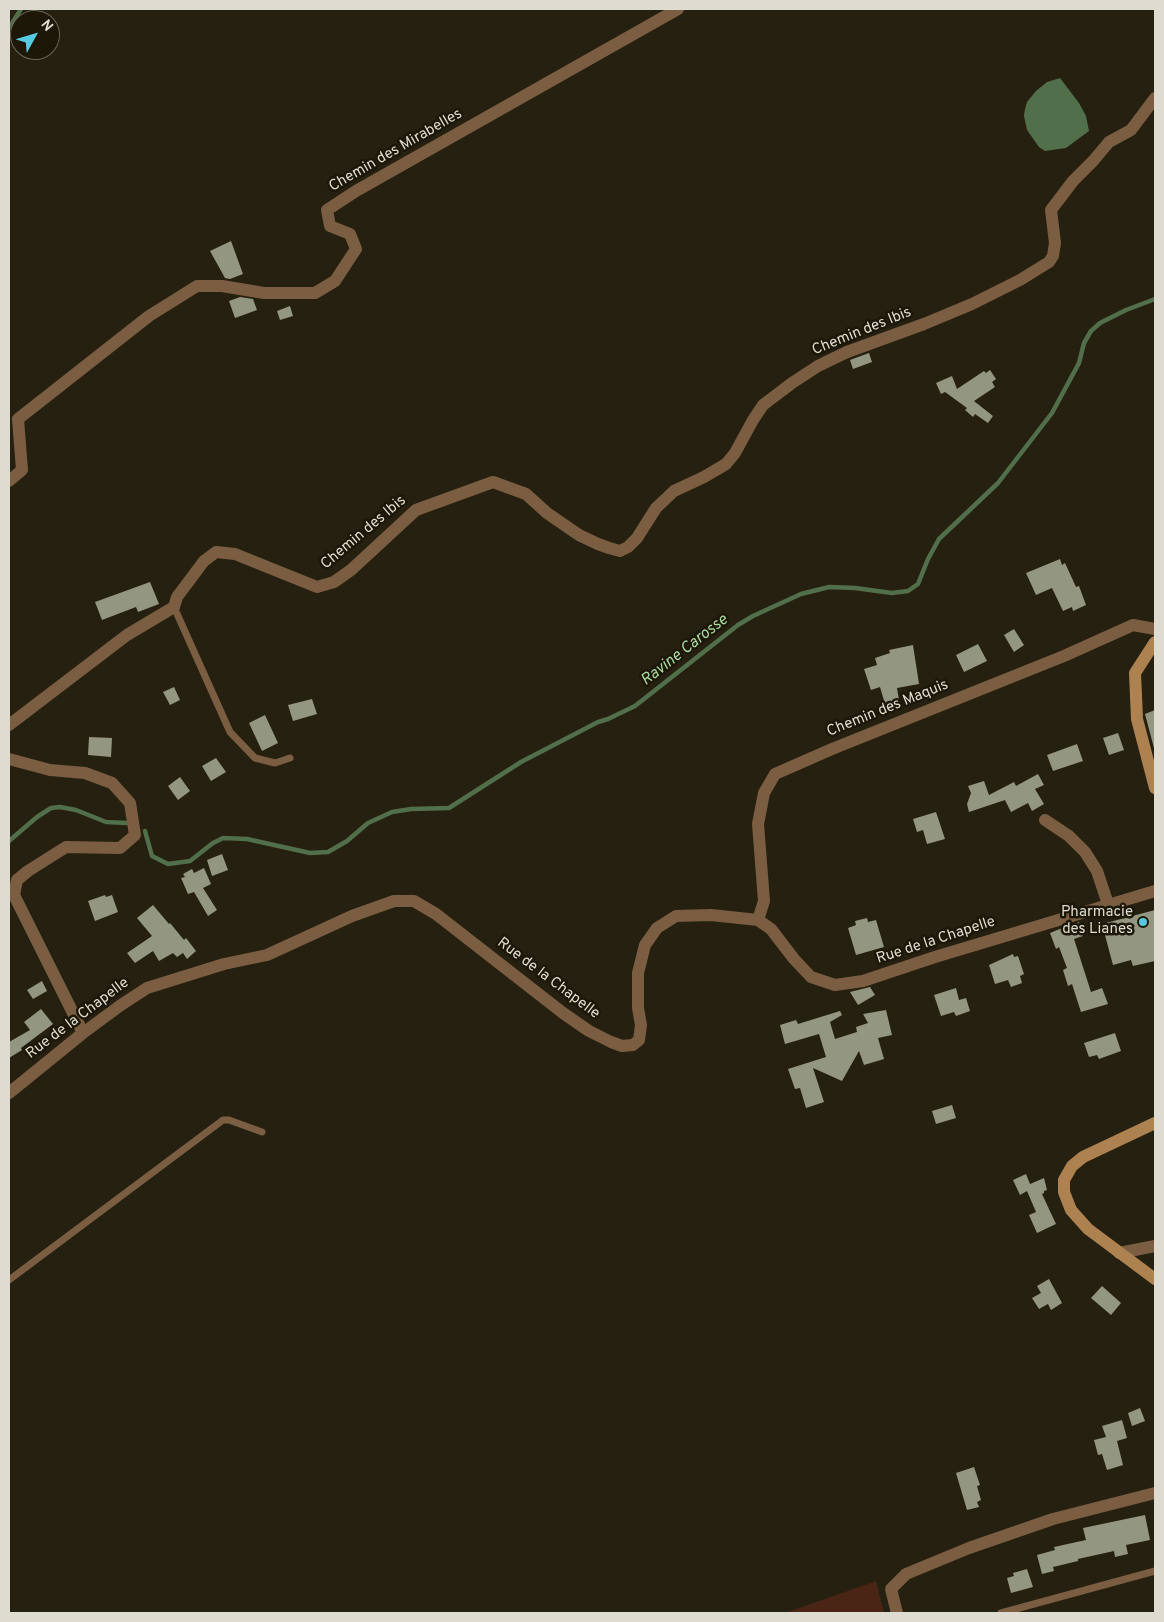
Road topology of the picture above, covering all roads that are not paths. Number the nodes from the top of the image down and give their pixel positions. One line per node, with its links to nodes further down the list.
1 (678, 9): 3 (street, Chemin des Mirabelles)
2 (1155, 98): 4 (street, Chemin des Ibis)
3 (9, 481)
4 (174, 607): 7 (street); 8 (lane)
5 (1155, 629): 14 (street, Chemin des Maquis)
6 (1155, 642): 10 (main road)
7 (9, 725)
8 (290, 758)
9 (9, 759): 15 (street)
10 (1155, 787)
11 (1045, 820): 13 (street)
12 (1155, 891): 13 (street, Rue de la Chapelle)
13 (1108, 904): 14 (street, Rue de la Chapelle)
14 (758, 920): 15 (street, Rue de la Chapelle)
15 (83, 1033): 16 (street, Rue de la Chapelle)
16 (9, 1092)
17 (1155, 1123): 20 (main road)
18 (262, 1132): 22 (lane)
19 (1155, 1246): 20 (street)
20 (1119, 1253): 21 (main road)
21 (1155, 1279)
22 (9, 1280)
23 (1155, 1493): 25 (street)
24 (1155, 1571): 26 (lane)
25 (897, 1613)
26 (1001, 1613)

